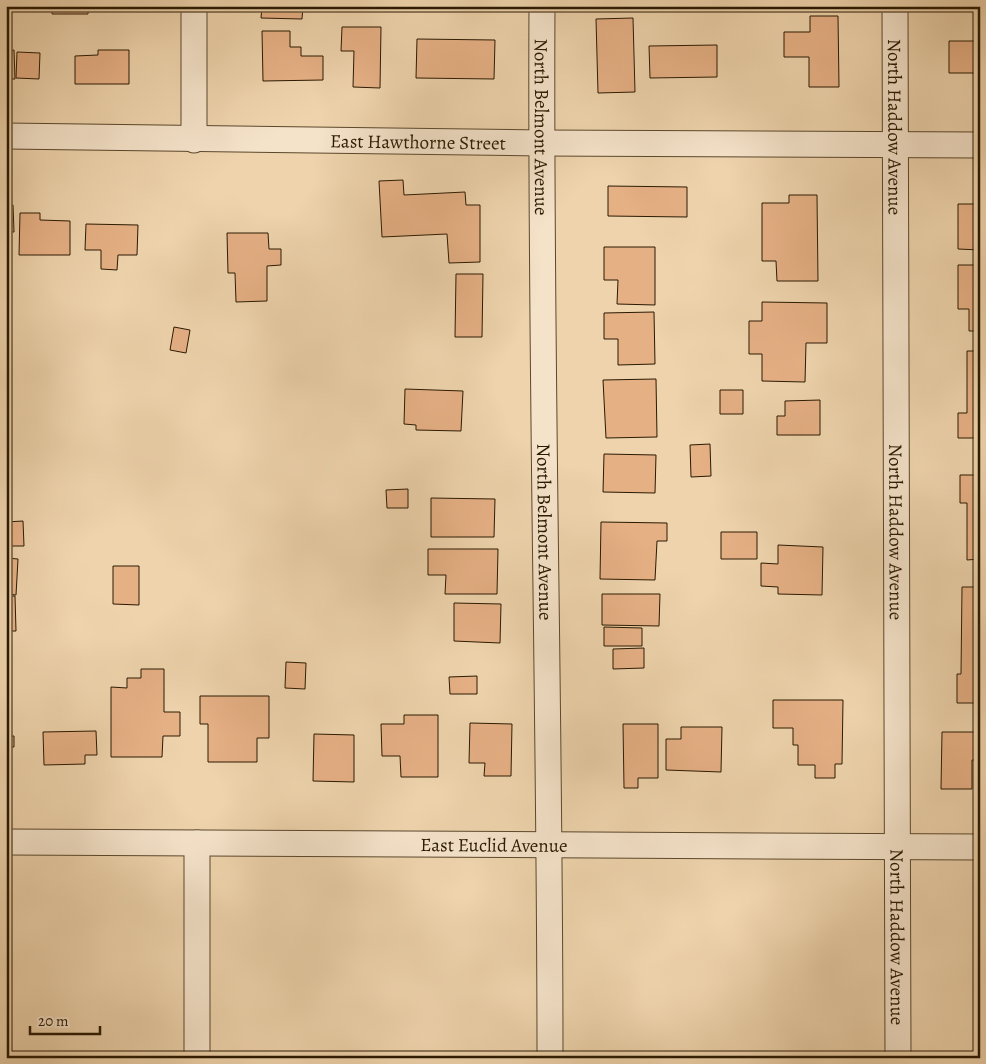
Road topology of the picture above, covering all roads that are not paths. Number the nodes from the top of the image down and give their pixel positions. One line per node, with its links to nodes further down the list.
1 (194, 6): 5 (street)
2 (542, 6): 6 (street, North Belmont Avenue)
3 (895, 6): 7 (street, North Haddow Avenue)
4 (6, 136): 5 (street, East Hawthorne Street)
5 (194, 140): 6 (street, East Hawthorne Street)
6 (541, 143): 7 (street, East Hawthorne Street); 11 (street, North Belmont Avenue)
7 (895, 145): 8 (street, East Hawthorne Street); 12 (street, North Haddow Avenue)
8 (980, 145)
9 (6, 842): 10 (street, East Euclid Avenue)
10 (197, 843): 11 (street, East Euclid Avenue); 14 (street)
11 (550, 845): 12 (street, East Euclid Avenue); 15 (street, North Belmont Avenue)
12 (897, 846): 13 (street, East Euclid Avenue); 16 (street, North Haddow Avenue)
13 (980, 847)
14 (197, 1058)
15 (550, 1058)
16 (898, 1058)

